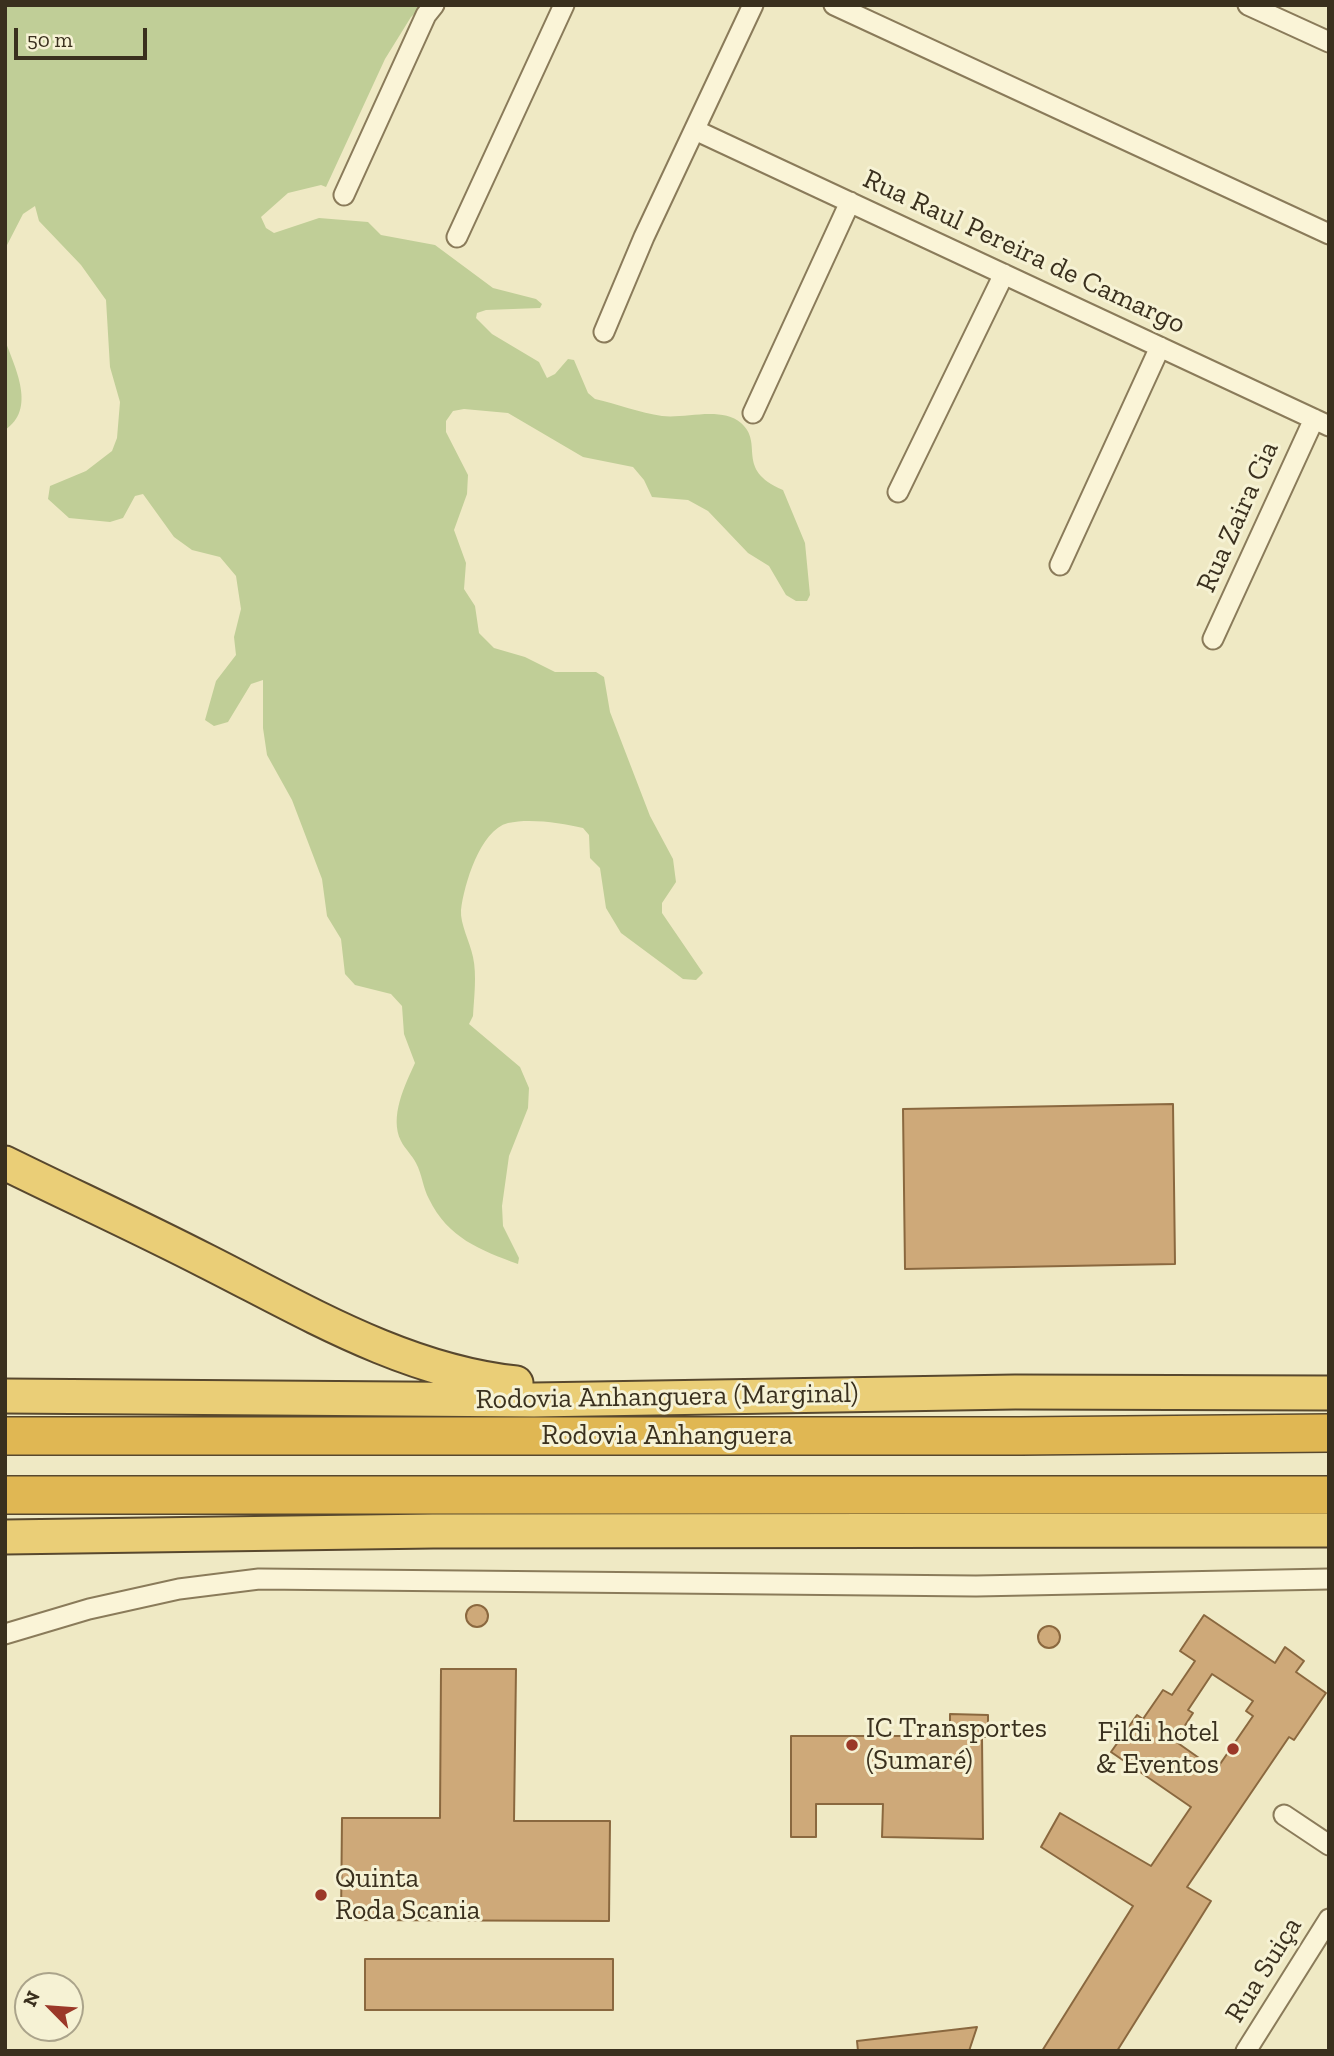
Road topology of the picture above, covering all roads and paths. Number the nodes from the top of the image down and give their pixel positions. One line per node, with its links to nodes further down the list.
1 (564, 5): 11 (street)
2 (753, 5): 7 (street)
3 (834, 5): 10 (street)
4 (1248, 5): 6 (street)
5 (430, 10): 8 (street)
6 (1329, 42)
7 (695, 130): 9 (street, Rua Raul Pereira de Camargo); 13 (street)
8 (344, 195)
9 (850, 202): 12 (street, Rua Raul Pereira de Camargo); 15 (street)
10 (1329, 234)
11 (457, 237)
12 (1004, 274): 14 (street, Rua Raul Pereira de Camargo); 17 (street)
13 (604, 332)
14 (1160, 347): 16 (street, Rua Raul Pereira de Camargo); 18 (street)
15 (753, 413)
16 (1321, 422): 19 (street, Rua Zaira Cia)
17 (898, 492)
18 (1060, 565)
19 (1213, 639)
20 (5, 1163): 23 (highway)
21 (1329, 1393): 23 (highway, Rodovia Anhanguera (Marginal))
22 (5, 1396): 23 (highway, Rodovia Anhanguera (Marginal))
23 (752, 1396)
24 (1329, 1433): 25 (highway, Rodovia Anhanguera)
25 (5, 1436)
26 (5, 1495): 27 (highway)
27 (1329, 1495)
28 (1329, 1530): 29 (highway)
29 (250, 1535): 30 (highway); 31 (highway)
30 (5, 1537)
31 (5, 1558)
32 (1329, 1579): 33 (street)
33 (5, 1634)
34 (1284, 1815): 35 (street)
35 (1329, 1844)
36 (1329, 1919): 37 (street, Rua Suiça)
37 (1246, 2051)

